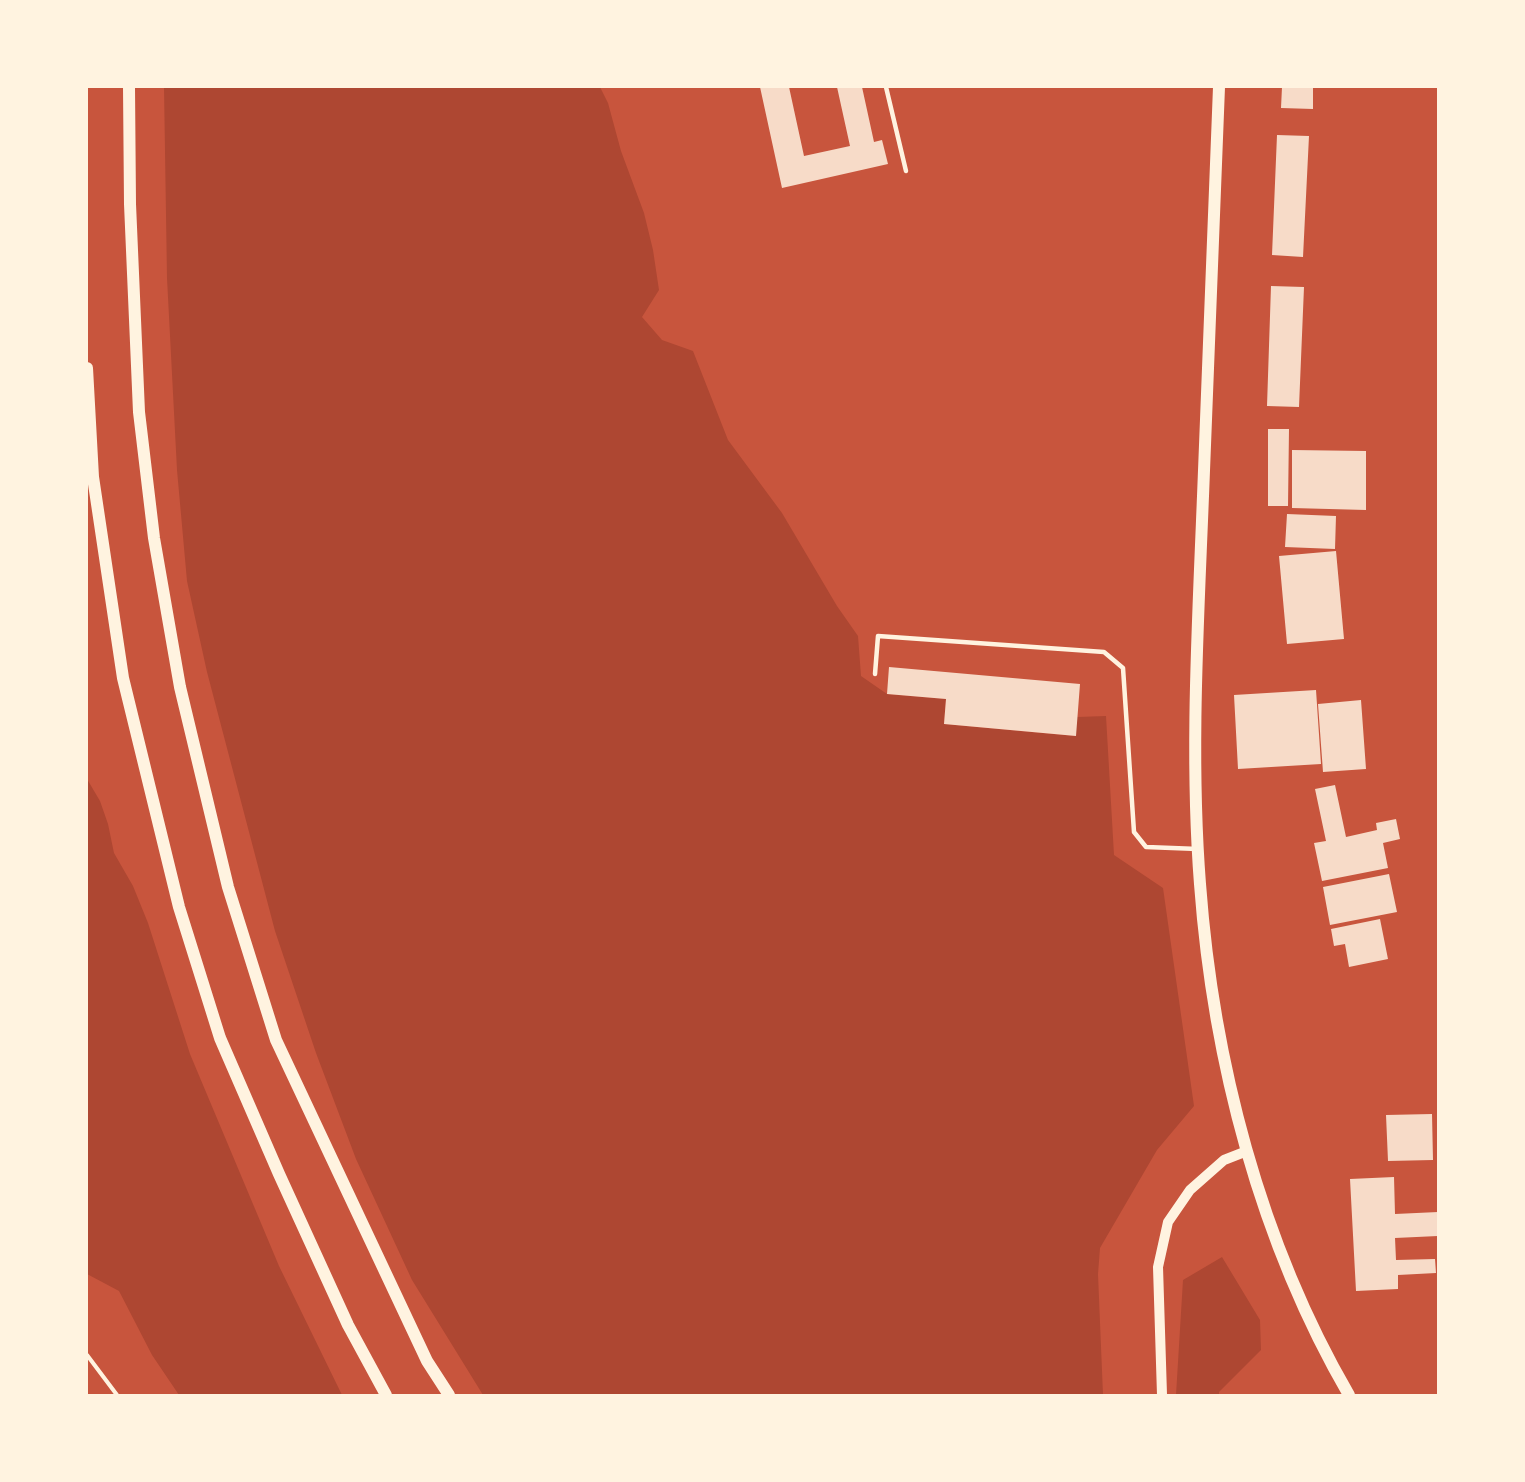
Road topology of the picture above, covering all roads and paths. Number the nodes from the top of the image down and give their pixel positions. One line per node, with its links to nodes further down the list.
1 (129, 87): 12 (main road)
2 (886, 87): 4 (lane)
3 (1219, 87): 7 (main road)
4 (906, 171)
5 (87, 368): 11 (main road)
6 (875, 674): 7 (lane)
7 (1199, 849): 8 (main road)
8 (1247, 1151): 13 (street); 14 (main road)
9 (87, 1355): 10 (path)
10 (117, 1395)
11 (386, 1395)
12 (449, 1395)
13 (1162, 1395)
14 (1349, 1395)

